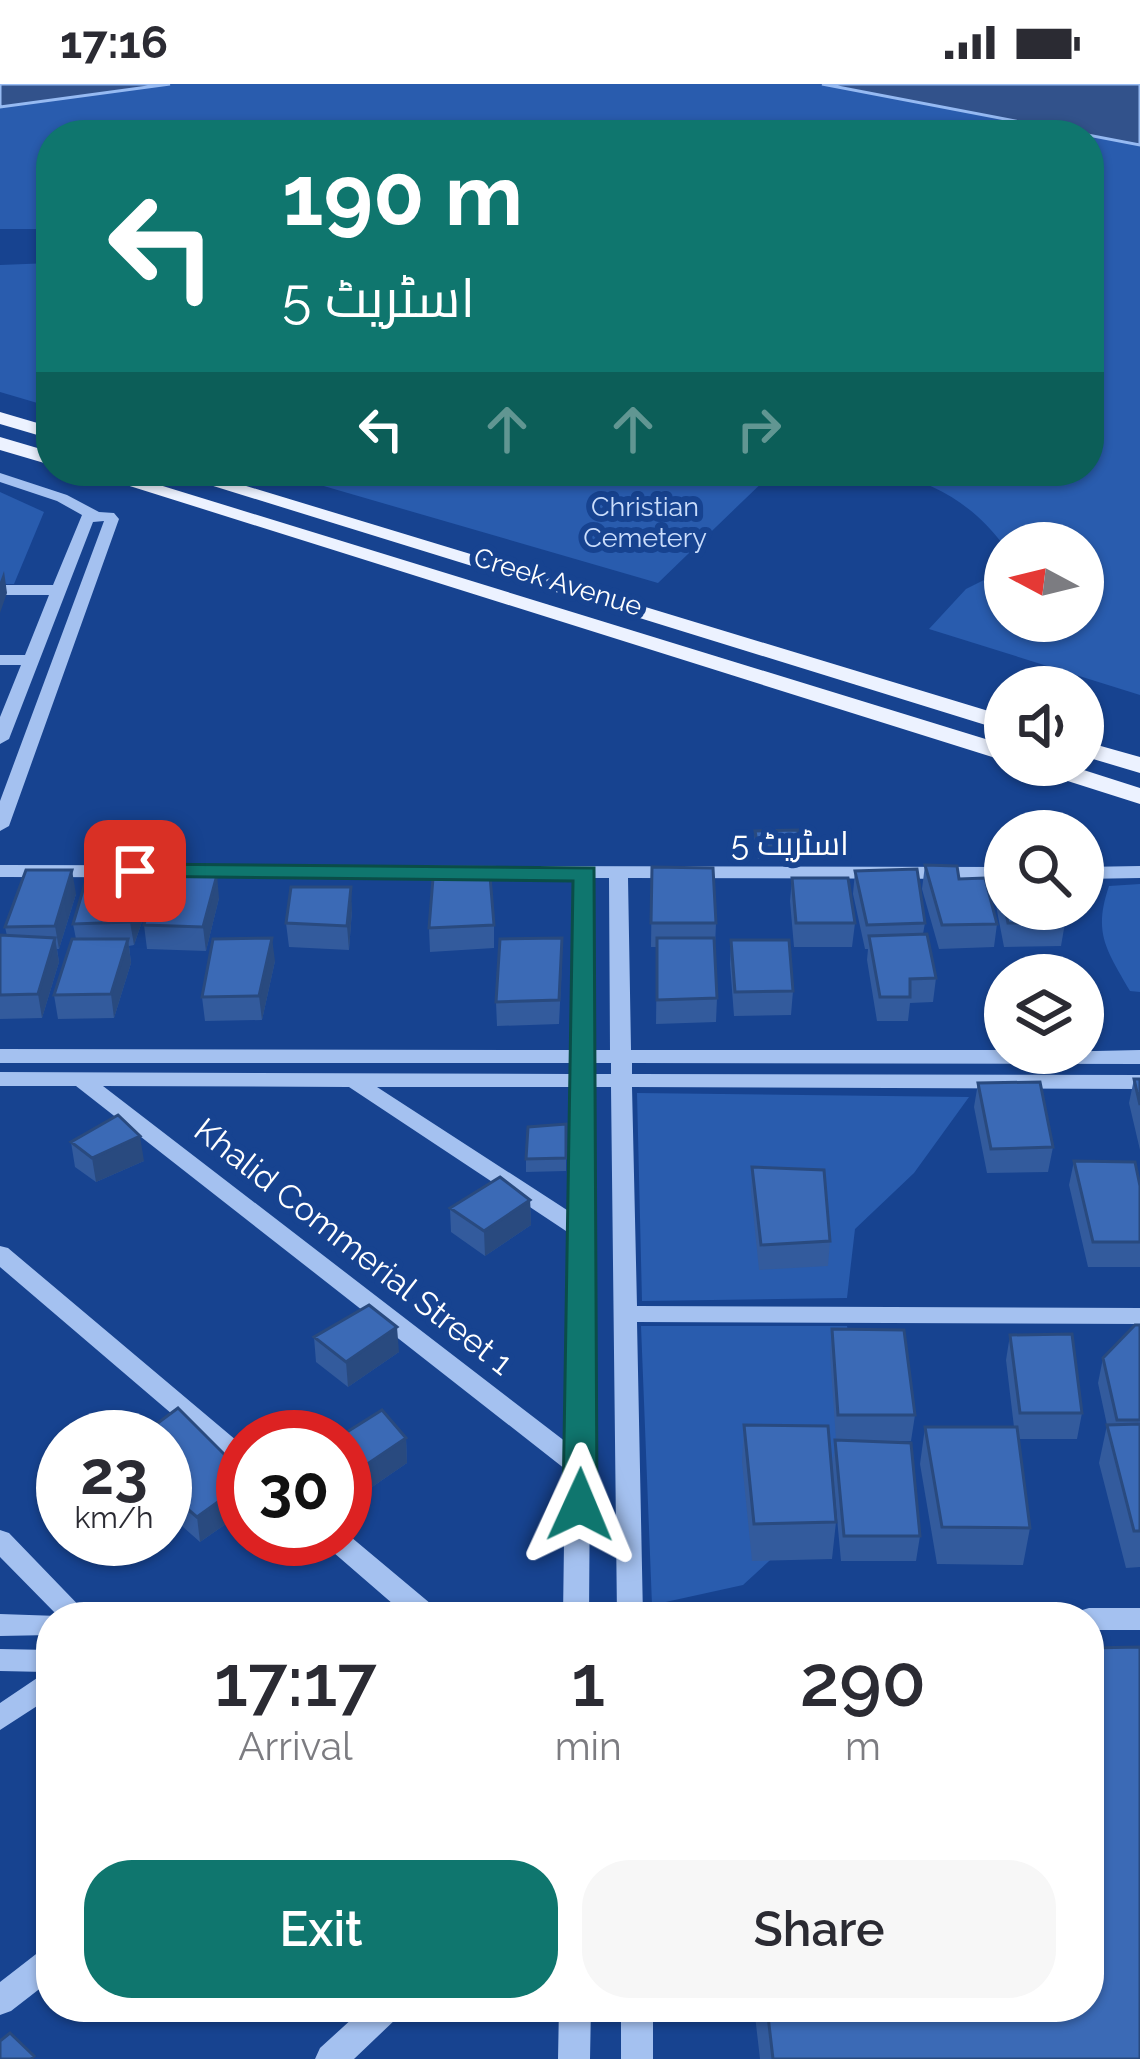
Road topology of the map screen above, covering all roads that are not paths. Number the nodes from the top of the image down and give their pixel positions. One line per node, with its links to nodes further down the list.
1 (0, 418): 2 (main road)
2 (36, 429)
3 (0, 443): 4 (main road)
4 (36, 454)
5 (0, 476): 8 (street)
6 (140, 486): 16 (main road, Creek Avenue)
7 (224, 486): 14 (main road, Creek Avenue)
8 (94, 516): 10 (street); 21 (street)
9 (0, 590): 10 (street)
10 (58, 590): 12 (street)
11 (0, 660): 12 (street)
12 (33, 660): 13 (street)
13 (4, 718): 15 (street)
14 (984, 718)
15 (0, 739)
16 (984, 747)
17 (1104, 754): 18 (main road)
18 (1140, 765)
19 (1104, 785): 20 (main road)
20 (1140, 796)
21 (0, 826)
22 (0, 871): 24 (street, اسٹریٹ 5)
23 (1140, 872): 26 (street)
24 (585, 873): 27 (street, اسٹریٹ 5); 29 (street)
25 (984, 873): 27 (street, اسٹریٹ 5)
26 (1104, 873)
27 (618, 874): 30 (street)
28 (0, 1056): 29 (street)
29 (582, 1057): 30 (street); 35 (street)
30 (619, 1057): 31 (street); 36 (street)
31 (1140, 1057)
32 (0, 1079): 33 (street)
33 (82, 1080): 34 (street); 43 (street, Khalid Commerial Street 1)
34 (355, 1082): 35 (street); 38 (street)
35 (582, 1082): 36 (street); 38 (street)
36 (620, 1082): 37 (street); 40 (street)
37 (1140, 1082)
38 (582, 1231): 43 (street)
39 (0, 1254): 42 (street)
40 (624, 1313): 41 (street); 49 (street)
41 (1140, 1316)
42 (216, 1437)
43 (582, 1468): 48 (street)
44 (0, 1540): 46 (street)
45 (367, 1566): 47 (street)
46 (62, 1602)
47 (409, 1602)
48 (577, 1602)
49 (630, 1602)
50 (1104, 1619): 51 (street)
51 (1140, 1619)
52 (0, 1624): 53 (street)
53 (36, 1624)
54 (0, 1660): 55 (street)
55 (36, 1660)
56 (36, 1693): 57 (street)
57 (0, 1718)
58 (36, 1972): 59 (street)
59 (0, 2001)
60 (371, 2022): 63 (street)
61 (575, 2022): 64 (street)
62 (637, 2022): 65 (street)
63 (331, 2059)
64 (574, 2059)
65 (637, 2059)

